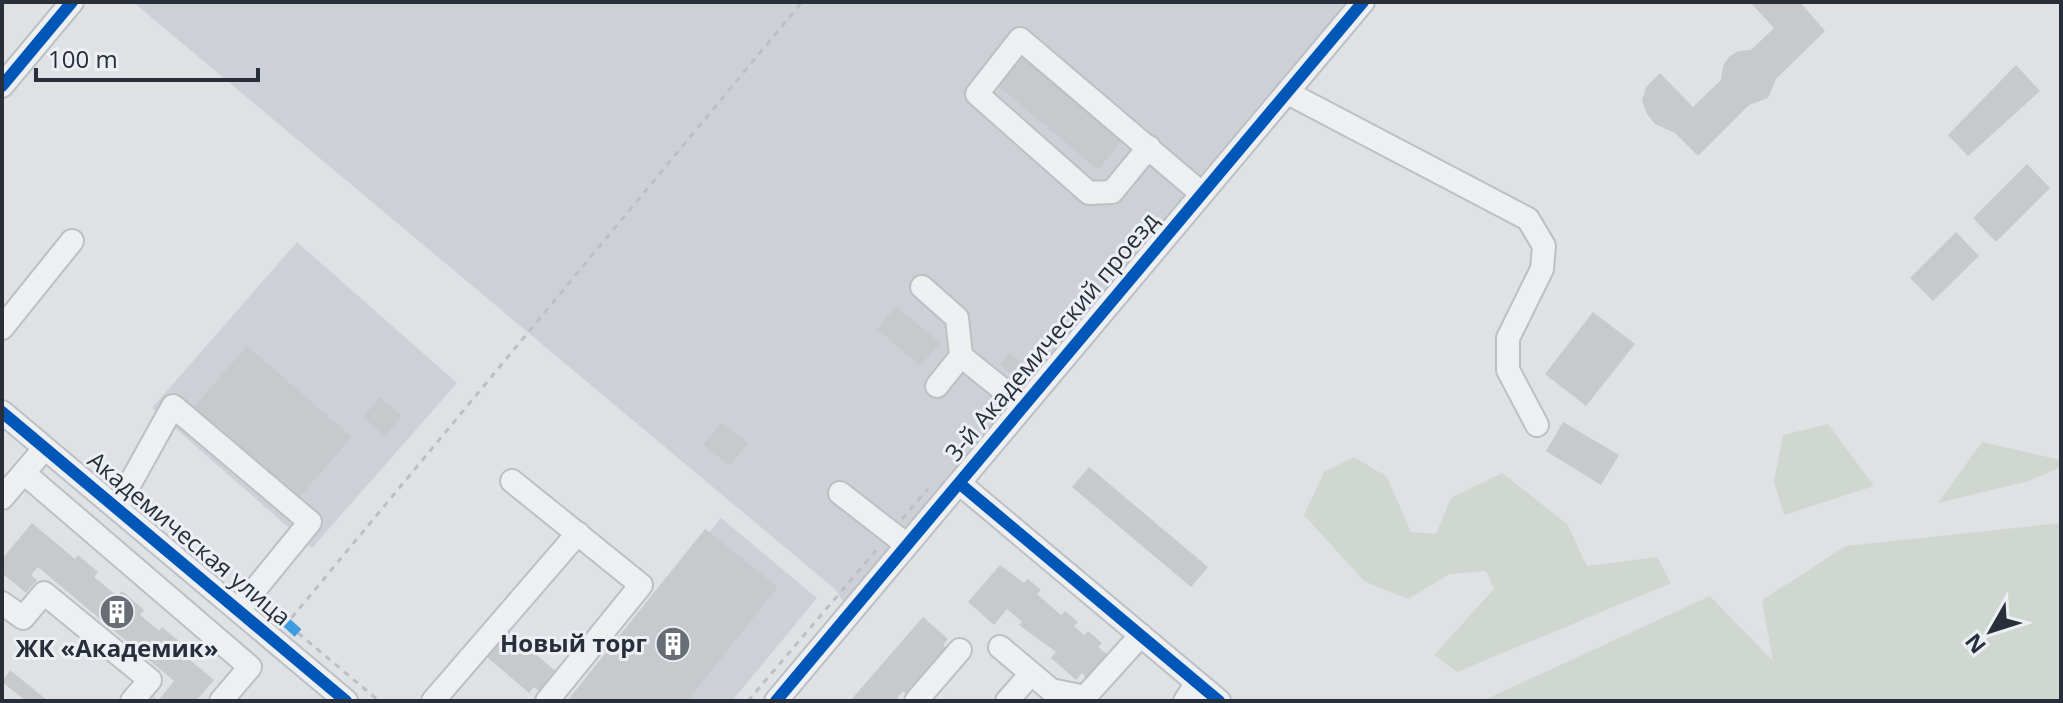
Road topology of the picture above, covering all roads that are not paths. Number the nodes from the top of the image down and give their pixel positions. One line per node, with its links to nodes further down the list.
1 (72, 2): 3 (street)
2 (1363, 2): 4 (street, 3-й Академический проезд)
3 (2, 86)
4 (1288, 93): 6 (street, 3-й Академический проезд); 14 (street)
5 (1149, 147): 5 (street); 6 (street)
6 (1201, 193): 12 (street, 3-й Академический проезд)
7 (72, 241): 9 (street)
8 (922, 287): 10 (street)
9 (2, 328)
10 (961, 356): 11 (street); 12 (street)
11 (937, 386)
12 (1023, 406): 18 (street, 3-й Академический проезд)
13 (2, 412): 15 (street, Академическая улица)
14 (1537, 425)
15 (45, 448): 16 (street); 19 (street, Академическая улица)
16 (24, 473): 21 (street); 23 (street)
17 (512, 481): 24 (street)
18 (959, 483): 25 (street, 3-й Академический проезд); 28 (street)
19 (94, 488): 22 (street, Академическая улица); 23 (street)
20 (840, 493): 25 (street)
21 (2, 498)
22 (117, 507): 27 (street, Академическая улица); 27 (street)
23 (72, 514): 34 (street)
24 (578, 533): 36 (street); 37 (street)
25 (907, 545): 38 (street, 3-й Академический проезд)
26 (2, 603): 33 (street)
27 (239, 609): 35 (street, Академическая улица)
28 (1141, 635): 31 (street); 32 (street)
29 (1000, 647): 31 (street)
30 (960, 650): 39 (street)
31 (1031, 674): 40 (street)
32 (1191, 692): 41 (street)
33 (132, 701)
34 (221, 701)
35 (346, 701)
36 (433, 701)
37 (547, 701)
38 (776, 701)
39 (916, 701)
40 (1007, 701)
41 (1219, 701)

